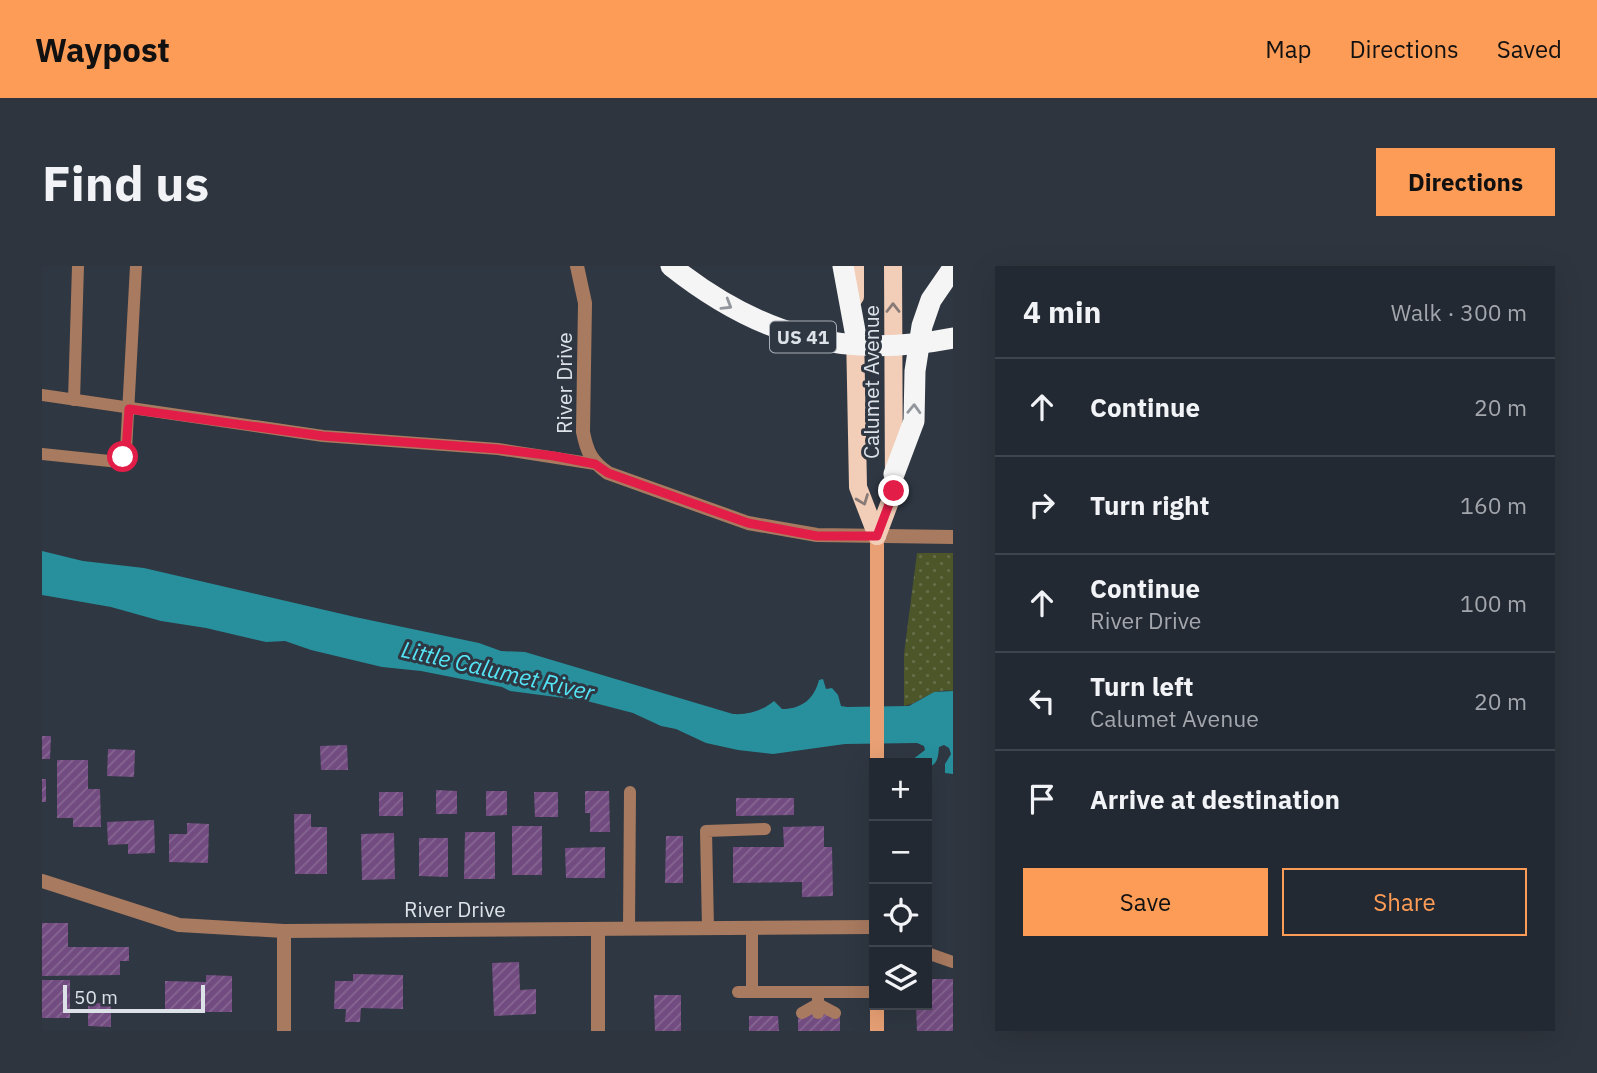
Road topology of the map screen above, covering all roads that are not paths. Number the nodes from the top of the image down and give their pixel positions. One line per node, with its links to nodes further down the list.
1 (78, 266): 12 (lane)
2 (136, 266): 13 (lane)
3 (577, 266): 15 (street, River Drive)
4 (671, 266): 10 (highway, US 41, one-way to 10, bridge)
5 (843, 266): 9 (highway)
6 (855, 266): 9 (main road, Calumet Avenue)
7 (893, 266): 16 (main road, Calumet Avenue, one-way to 7)
8 (953, 268): 16 (highway, one-way to 8)
9 (855, 331): 17 (main road, Calumet Avenue, one-way to 17)
10 (953, 338)
11 (42, 395): 12 (lane)
12 (74, 400): 13 (lane)
13 (129, 409): 14 (lane); 15 (lane)
14 (42, 454)
15 (595, 464): 17 (street)
16 (894, 474): 17 (main road, Calumet Avenue)
17 (877, 536): 18 (street); 19 (main road, Calumet Avenue)
18 (953, 537)
19 (877, 758)
20 (630, 792): 27 (lane)
21 (765, 829): 24 (lane)
22 (42, 881): 28 (street, River Drive)
23 (869, 927): 25 (street, River Drive)
24 (708, 928): 25 (street, River Drive); 27 (street, River Drive)
25 (752, 928): 32 (lane)
26 (598, 929): 27 (street, River Drive); 28 (street, River Drive); 39 (street)
27 (629, 929)
28 (284, 931): 38 (street)
29 (932, 955): 30 (lane)
30 (953, 962)
31 (738, 992): 32 (lane)
32 (752, 992): 34 (lane)
33 (869, 993): 34 (lane)
34 (818, 1003): 36 (lane); 37 (lane)
35 (877, 1010): 40 (main road)
36 (802, 1013)
37 (835, 1013)
38 (284, 1031)
39 (598, 1031)
40 (877, 1031)

